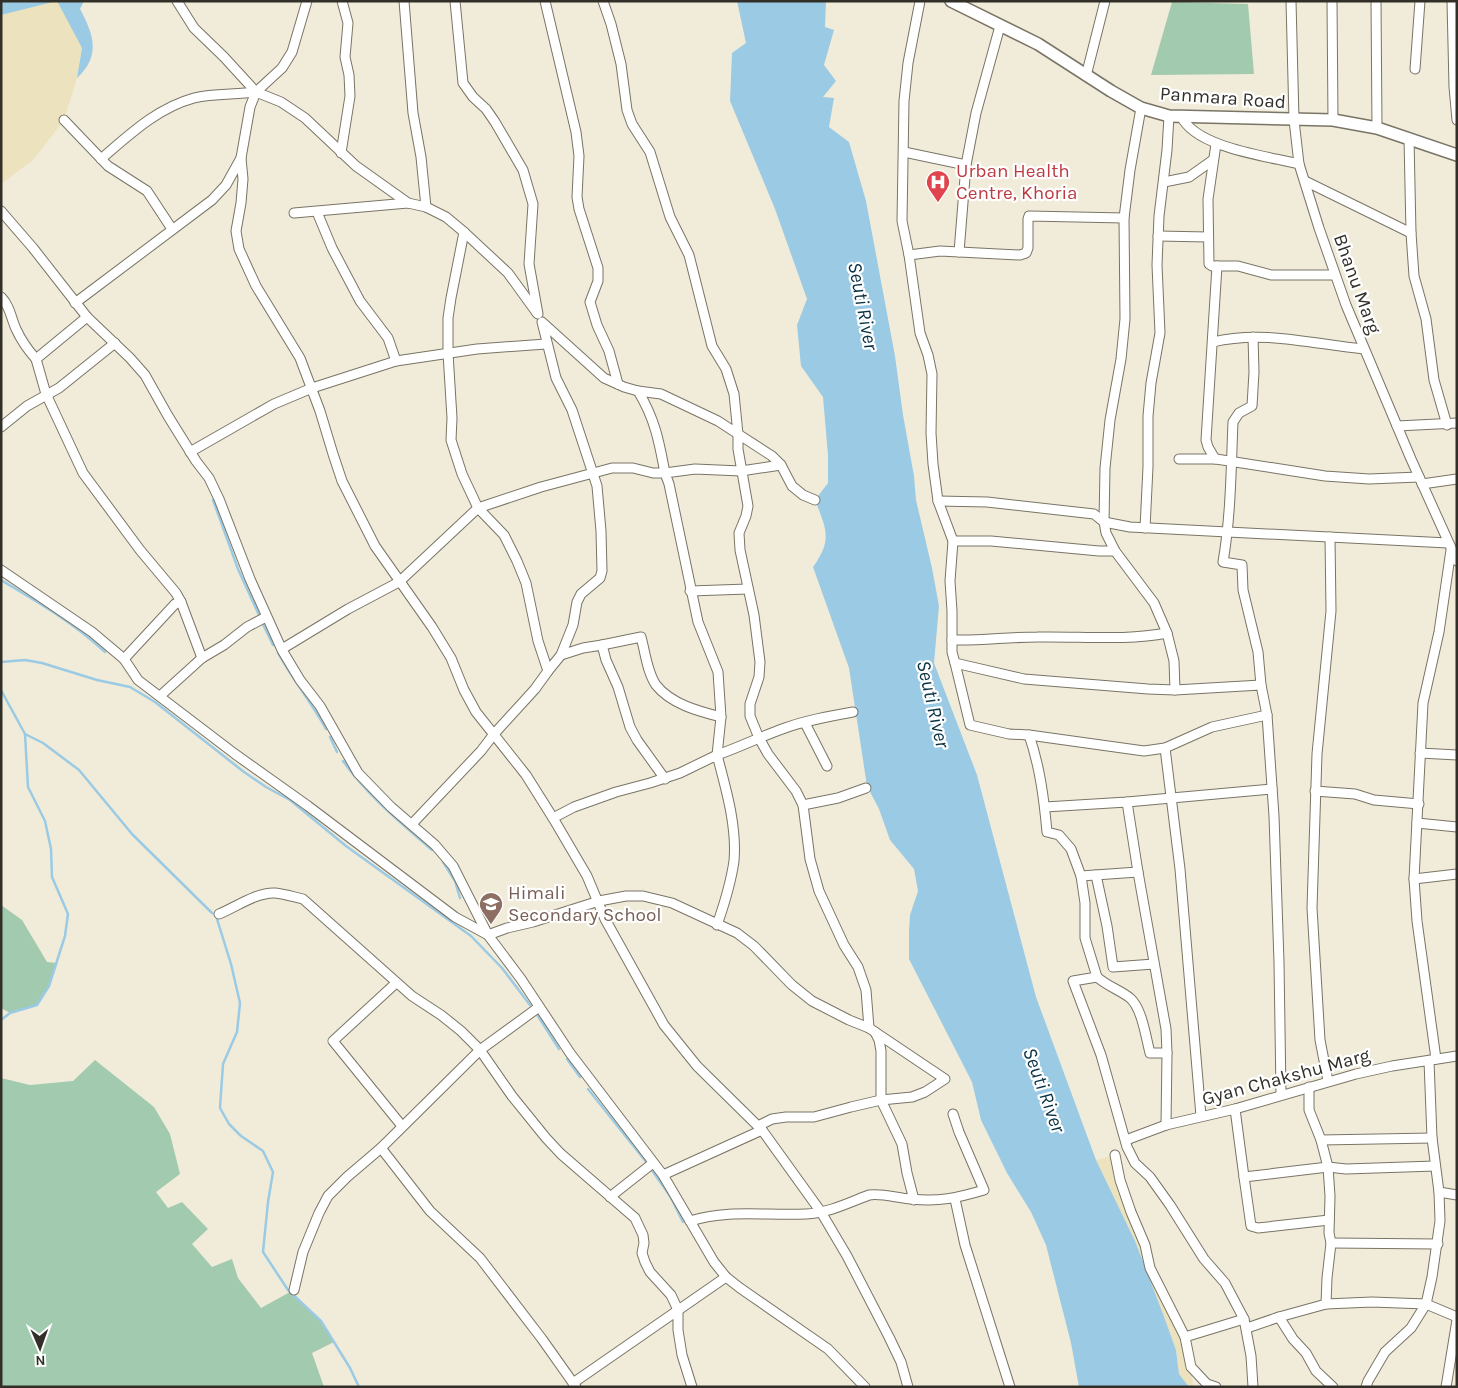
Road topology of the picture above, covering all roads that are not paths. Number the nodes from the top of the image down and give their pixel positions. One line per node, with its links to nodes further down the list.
1 (177, 1): 19 (street)
2 (307, 1): 19 (street)
3 (342, 1): 31 (street)
4 (404, 1): 41 (street)
5 (455, 1): 58 (street)
6 (545, 1): 67 (street)
7 (603, 1): 75 (street)
8 (920, 1): 30 (street)
9 (951, 1): 16 (street, Panmara Road)
10 (1105, 1): 18 (street)
11 (1291, 1): 24 (street, Bhanu Marg)
12 (1332, 1): 25 (street)
13 (1376, 1): 27 (street)
14 (1420, 1): 17 (street)
15 (1452, 1): 26 (street)
16 (1000, 26): 18 (street, Panmara Road); 37 (street)
17 (1415, 69)
18 (1086, 76): 20 (street, Panmara Road)
19 (256, 92): 31 (street); 33 (street); 34 (street)
20 (1141, 108): 21 (street, Panmara Road); 45 (street)
21 (1169, 116): 22 (street, Panmara Road); 39 (street)
22 (1181, 116): 24 (street, Panmara Road); 29 (street)
23 (64, 120): 34 (street)
24 (1294, 120): 25 (street, Panmara Road); 36 (street, Bhanu Marg)
25 (1333, 120): 27 (street, Panmara Road)
26 (1457, 120)
27 (1377, 128): 28 (street, Panmara Road)
28 (1409, 138): 32 (street, Panmara Road); 48 (street)
29 (1216, 144): 35 (street); 36 (street)
30 (904, 152): 37 (street); 52 (street)
31 (341, 153): 40 (street)
32 (1457, 154)
33 (241, 158): 46 (street); 68 (street)
34 (101, 159): 46 (street)
35 (1213, 160): 39 (street); 50 (street)
36 (1299, 164): 38 (street, Bhanu Marg)
37 (966, 165): 51 (street)
38 (1305, 181): 48 (street); 54 (street, Bhanu Marg)
39 (1164, 182): 49 (street)
40 (408, 203): 41 (street); 43 (street)
41 (426, 207): 47 (street)
42 (1, 211): 56 (street)
43 (317, 212): 44 (street); 66 (street)
44 (294, 213)
45 (1124, 218): 51 (street); 89 (street)
46 (172, 229): 56 (street)
47 (464, 232): 58 (street); 64 (street)
48 (1411, 233): 72 (street)
49 (1158, 236): 50 (street); 90 (street)
50 (1208, 237): 53 (street)
51 (959, 252): 52 (street)
52 (909, 255): 87 (street)
53 (1218, 266): 54 (street); 60 (street)
54 (1335, 275): 63 (street, Bhanu Marg)
55 (1, 297): 65 (street)
56 (75, 303): 57 (street)
57 (87, 317): 61 (street); 65 (street)
58 (540, 318): 62 (street); 67 (street)
59 (1254, 337): 60 (street); 63 (street); 79 (street)
60 (1213, 342): 78 (street)
61 (115, 343): 70 (street); 76 (street)
62 (546, 344): 64 (street); 82 (street)
63 (1364, 348): 73 (street, Bhanu Marg)
64 (448, 353): 66 (street); 88 (street)
65 (36, 359): 70 (street)
66 (396, 360): 68 (street)
67 (618, 384): 69 (street)
68 (312, 388): 76 (street); 98 (street)
69 (638, 391): 75 (street); 83 (street)
70 (46, 394): 74 (street); 101 (street)
71 (1457, 423): 72 (street)
72 (1447, 424): 73 (street)
73 (1397, 426): 85 (street, Bhanu Marg)
74 (1, 427)
75 (738, 434): 80 (street); 81 (street)
76 (190, 452): 102 (street)
77 (1179, 459): 78 (street)
78 (1215, 459): 79 (street)
79 (1232, 461): 85 (street); 91 (street)
80 (781, 465): 81 (street); 86 (street)
81 (741, 470): 83 (street); 99 (street)
82 (593, 472): 83 (street); 88 (street); 107 (street)
83 (665, 473): 100 (street)
84 (1457, 480): 85 (street)
85 (1421, 481): 94 (street, Bhanu Marg)
86 (815, 500)
87 (938, 501): 89 (street); 93 (street)
88 (478, 508): 98 (street); 111 (street)
89 (1104, 522): 90 (street); 95 (street)
90 (1145, 528): 91 (street)
91 (1228, 531): 92 (street); 112 (street)
92 (1330, 537): 94 (street); 130 (street)
93 (952, 541): 95 (street); 104 (street)
94 (1449, 546): 96 (street, Bhanu Marg); 123 (street)
95 (1115, 550): 103 (street)
96 (1457, 561)
97 (1, 570): 109 (street)
98 (399, 582): 106 (street); 119 (street)
99 (748, 589): 100 (street); 121 (street)
100 (690, 590): 117 (street)
101 (181, 602): 108 (street); 109 (street)
102 (266, 617): 106 (street); 108 (street)
103 (1167, 633): 104 (street); 113 (street)
104 (952, 640): 110 (street)
105 (602, 645): 107 (street); 117 (street); 127 (street)
106 (282, 649): 138 (street)
107 (561, 655): 111 (street)
108 (202, 658): 114 (street)
109 (124, 659): 114 (street)
110 (956, 663): 113 (street); 120 (street)
111 (548, 671): 119 (street)
112 (1261, 685): 113 (street); 116 (street)
113 (1175, 690)
114 (160, 696): 148 (street)
115 (853, 712): 118 (street)
116 (1267, 715): 122 (street); 129 (street)
117 (721, 717): 124 (street)
118 (805, 722): 121 (street); 126 (street)
119 (494, 734): 136 (street); 138 (street)
120 (1029, 735): 122 (street); 135 (street)
121 (759, 738): 124 (street); 134 (street)
122 (1165, 748): 131 (street)
123 (1420, 753): 125 (street); 133 (street)
124 (717, 755): 127 (street); 147 (street)
125 (1457, 755)
126 (827, 766)
127 (665, 779): 136 (street)
128 (866, 788): 134 (street)
129 (1272, 788): 131 (street); 160 (street)
130 (1315, 791): 133 (street); 158 (street)
131 (1170, 798): 132 (street); 164 (street)
132 (1127, 802): 135 (street); 140 (street)
133 (1418, 804): 137 (street)
134 (803, 805): 153 (street)
135 (1045, 807): 143 (street)
136 (553, 818): 145 (street)
137 (1417, 823): 139 (street); 144 (street)
138 (412, 824): 148 (street)
139 (1457, 828)
140 (1138, 872): 142 (street); 149 (street)
141 (1457, 874): 144 (street)
142 (1096, 875): 143 (street); 149 (street)
143 (1081, 876): 150 (street)
144 (1414, 879): 157 (street)
145 (599, 901): 147 (street); 148 (street); 167 (street)
146 (219, 914): 151 (street)
147 (717, 924): 153 (street)
148 (488, 935): 152 (street)
149 (1154, 964): 155 (street)
150 (1097, 977): 155 (street); 169 (street)
151 (396, 982): 154 (street); 166 (street)
152 (539, 1007): 154 (street); 173 (street)
153 (872, 1029): 161 (street); 161 (street)
154 (480, 1050): 166 (street); 180 (street)
155 (1167, 1053): 165 (street)
156 (1457, 1056): 157 (street, Gyan Chakshu Marg)
157 (1432, 1060): 158 (street, Gyan Chakshu Marg); 168 (street)
158 (1328, 1081): 159 (street, Gyan Chakshu Marg)
159 (1308, 1086): 160 (street, Gyan Chakshu Marg); 170 (street)
160 (1281, 1094): 162 (street, Gyan Chakshu Marg)
161 (881, 1100): 167 (street); 182 (street)
162 (1235, 1108): 164 (street, Gyan Chakshu Marg); 177 (street)
163 (953, 1114): 181 (street)
164 (1201, 1116): 165 (street, Gyan Chakshu Marg)
165 (1166, 1125): 169 (street, Gyan Chakshu Marg)
166 (402, 1126): 171 (street)
167 (760, 1128): 176 (street); 183 (street)
168 (1432, 1138): 170 (street); 175 (street)
169 (1126, 1140): 195 (street)
170 (1321, 1140): 174 (street)
171 (380, 1148): 189 (street); 197 (street)
172 (1115, 1155): 196 (street)
173 (653, 1163): 176 (street); 180 (street)
174 (1328, 1166): 175 (street); 177 (street); 184 (street)
175 (1435, 1166): 178 (street)
176 (663, 1175): 185 (street)
177 (1244, 1177): 184 (street)
178 (1438, 1192): 179 (street); 187 (street)
179 (1457, 1195)
180 (610, 1197): 192 (street)
181 (955, 1199): 182 (street); 201 (street)
182 (914, 1200): 183 (street)
183 (821, 1212): 185 (street); 200 (street)
184 (1329, 1220): 186 (street)
185 (690, 1221): 188 (street)
186 (1331, 1243): 187 (street); 190 (street)
187 (1438, 1244): 191 (street)
188 (726, 1277): 192 (street); 199 (street)
189 (294, 1290)
190 (1326, 1304): 191 (street); 193 (street)
191 (1426, 1304): 194 (street); 205 (street)
192 (678, 1310): 197 (street); 198 (street)
193 (1279, 1317): 195 (street); 204 (street)
194 (1457, 1319): 206 (street)
195 (1245, 1324): 196 (street); 203 (street)
196 (1185, 1337): 202 (street)
197 (574, 1385)
198 (692, 1387)
199 (864, 1387)
200 (908, 1387)
201 (1010, 1387)
202 (1216, 1387)
203 (1253, 1387)
204 (1333, 1387)
205 (1366, 1387)
206 (1446, 1387)

